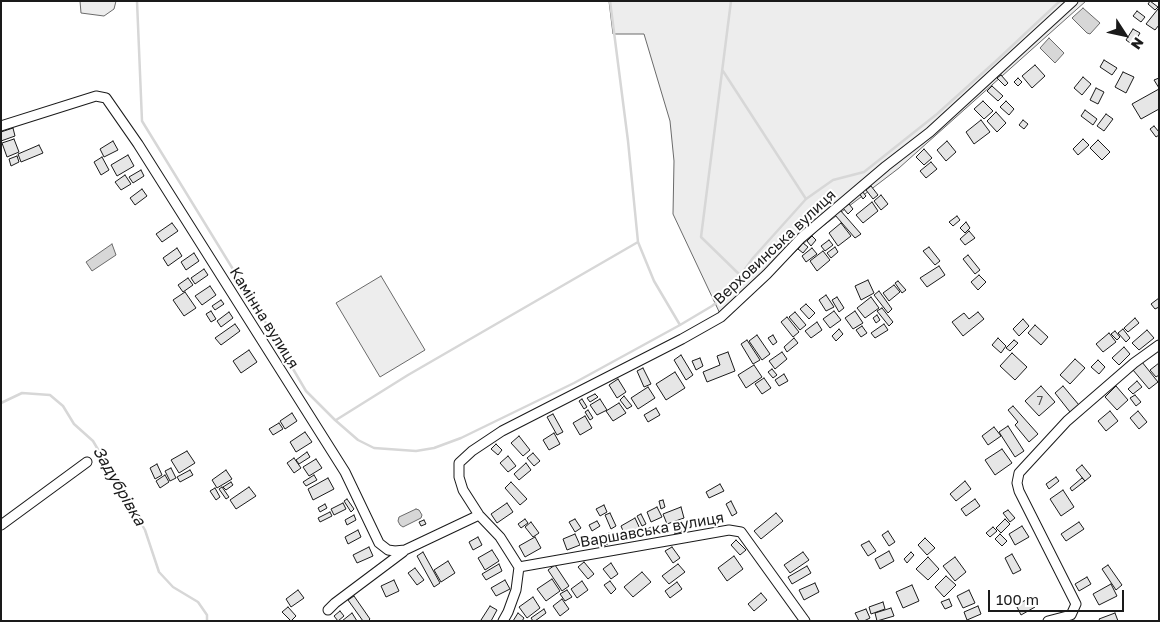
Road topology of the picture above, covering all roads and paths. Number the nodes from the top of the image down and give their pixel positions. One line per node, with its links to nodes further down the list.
1 (1073, 1): 5 (street, Верховинська вулиця)
2 (1, 126): 7 (street, Камінна вулиця)
3 (1159, 345): 12 (street)
4 (87, 462): 6 (street)
5 (479, 515): 7 (street); 8 (street, Верховинська вулиця)
6 (1, 524)
7 (405, 550): 9 (street)
8 (519, 567): 10 (street); 11 (street, Варшавська вулиця)
9 (328, 610)
10 (503, 621)
11 (805, 621)
12 (1048, 621)

